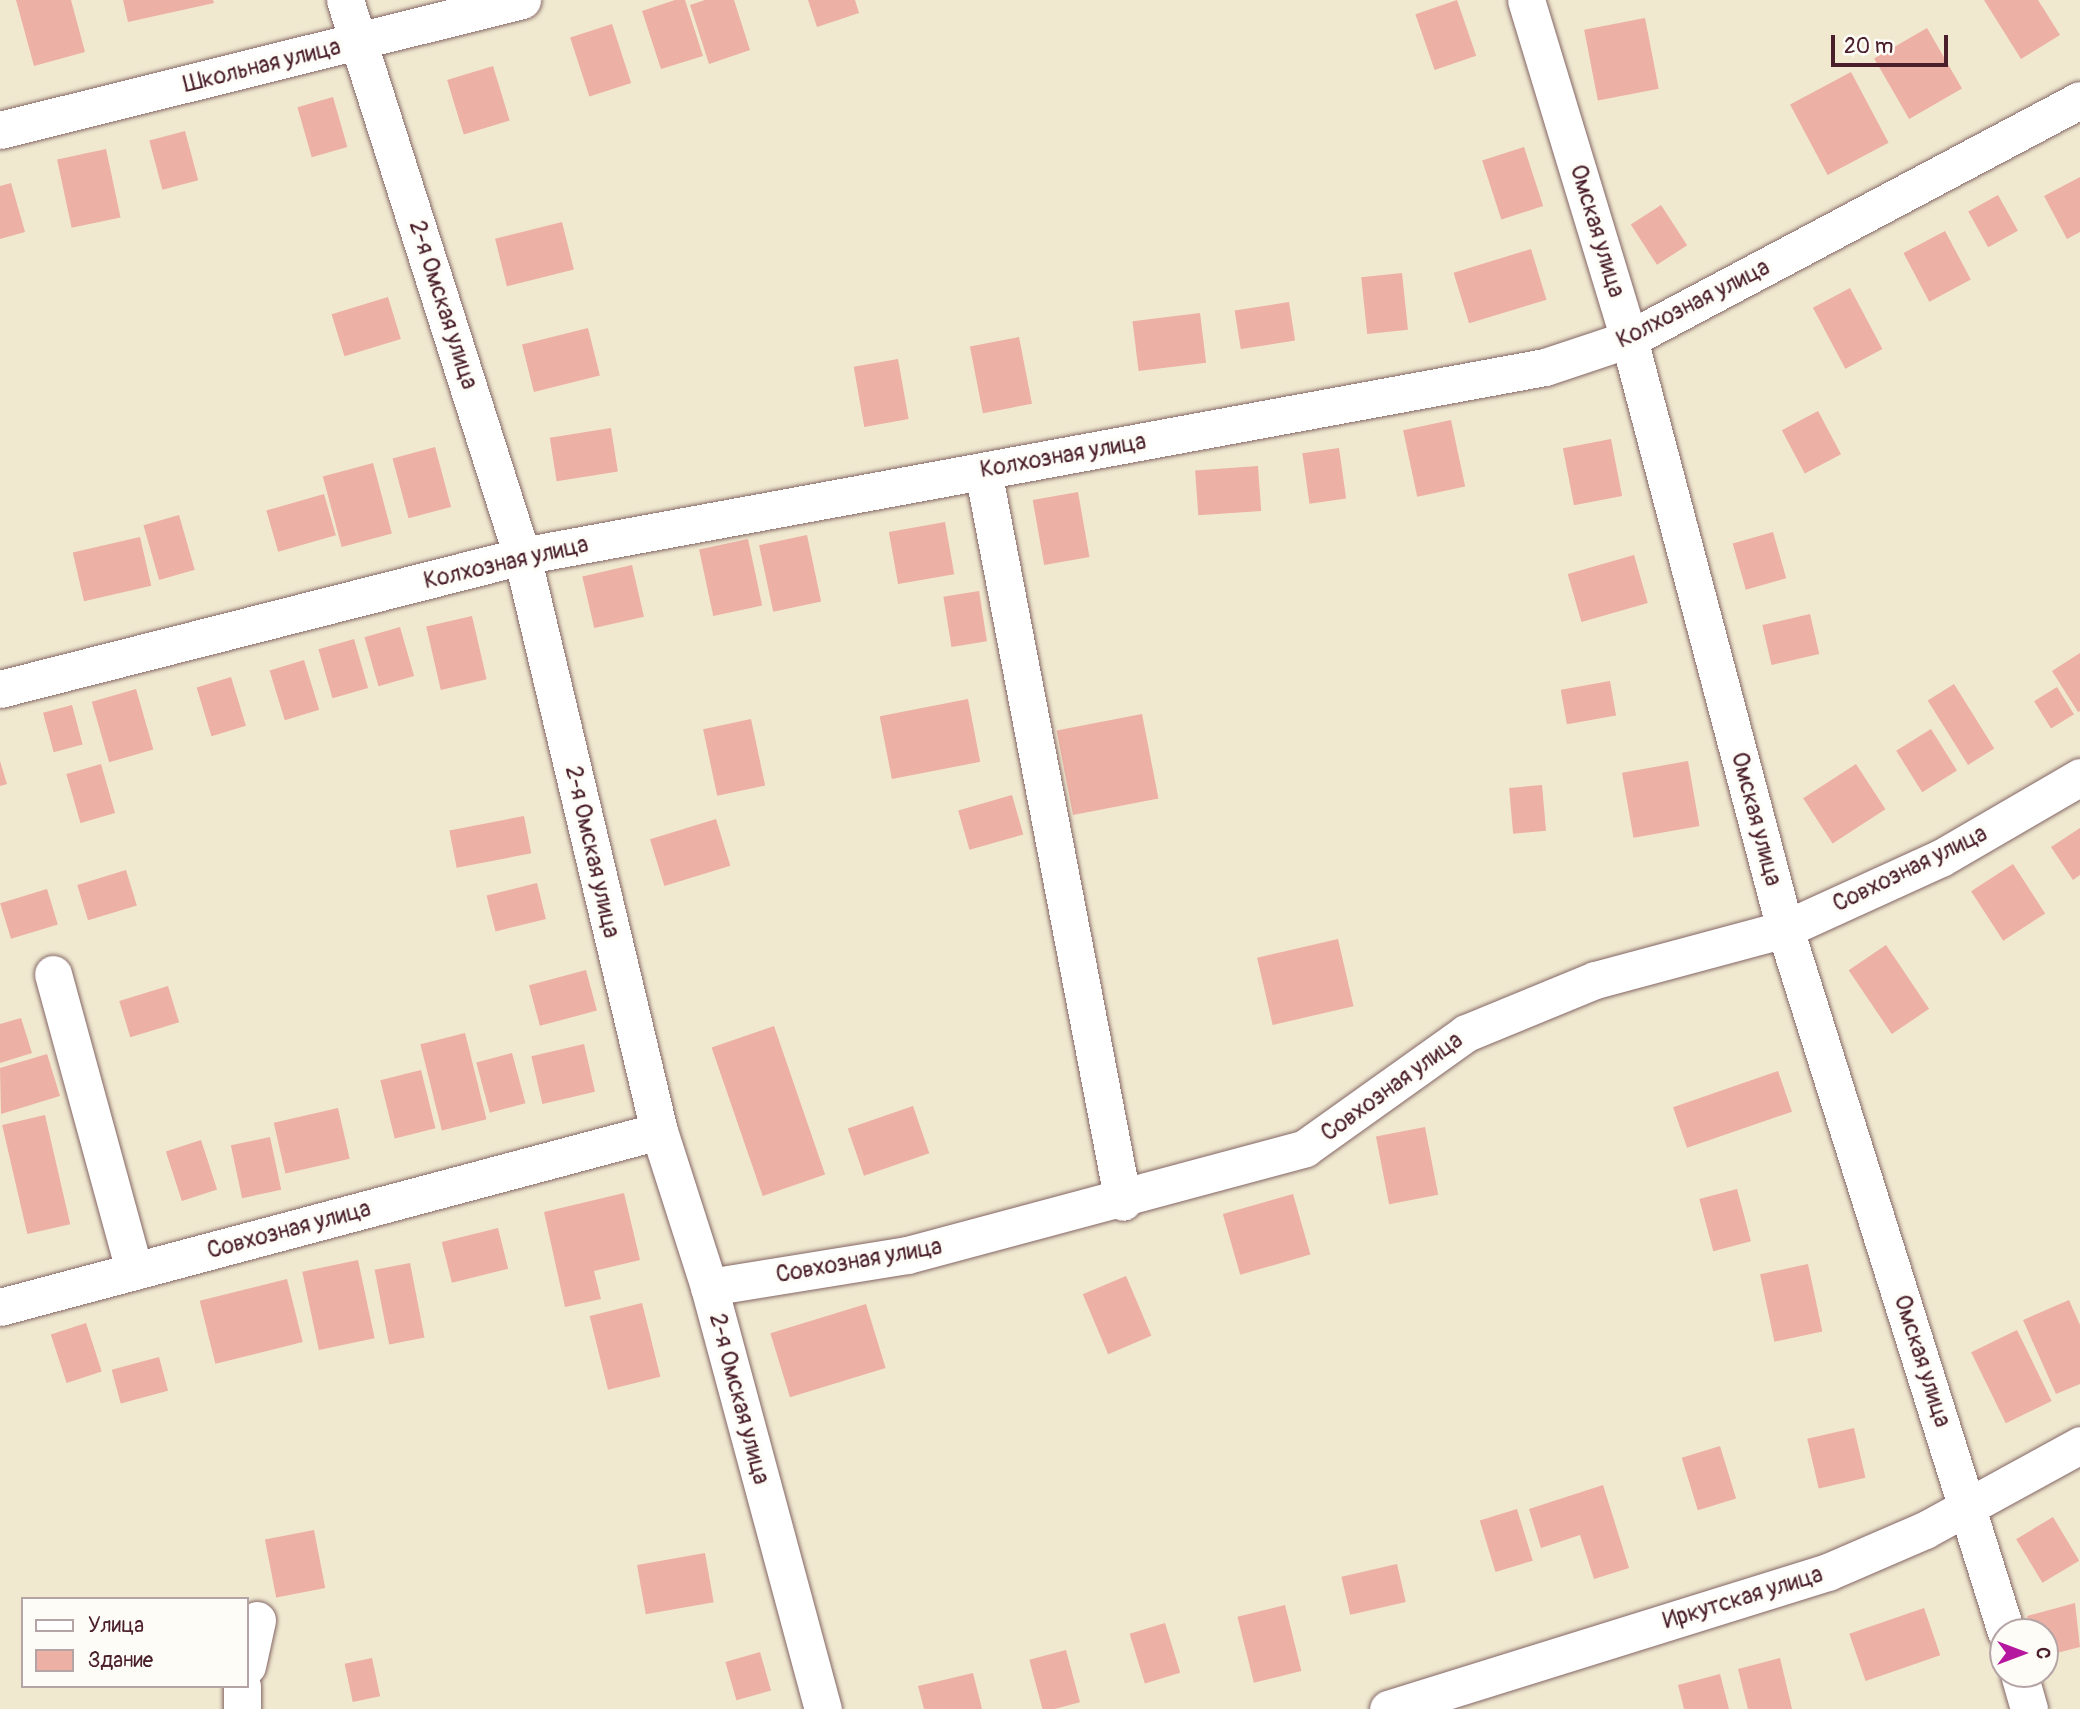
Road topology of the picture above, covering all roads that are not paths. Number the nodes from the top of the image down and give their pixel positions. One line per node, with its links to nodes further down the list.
1 (345, 0): 4 (street, 2-я Омская улица)
2 (522, 0): 4 (street, Школьная улица)
3 (1527, 0): 7 (street, Омская улица)
4 (360, 43): 6 (street, Школьная улица); 9 (street, 2-я Омская улица)
5 (2080, 100): 7 (street, Колхозная улица)
6 (0, 130)
7 (1629, 339): 8 (street, Колхозная улица); 12 (street, Омская улица)
8 (983, 471): 9 (street, Колхозная улица); 15 (street)
9 (522, 556): 10 (street, Колхозная улица); 14 (street, 2-я Омская улица)
10 (0, 689)
11 (2080, 777): 12 (street, Совхозная улица)
12 (1785, 929): 15 (street, Совхозная улица); 20 (street, Омская улица)
13 (53, 974): 16 (street)
14 (659, 1131): 16 (street, Совхозная улица); 17 (street, 2-я Омская улица)
15 (1123, 1202): 17 (street, Совхозная улица)
16 (134, 1271): 18 (street, Совхозная улица)
17 (709, 1287): 27 (street, 2-я Омская улица)
18 (0, 1307)
19 (2080, 1445): 20 (street, Иркутская улица)
20 (1968, 1504): 21 (street, Омская улица); 28 (street, Иркутская улица)
21 (2002, 1618)
22 (257, 1620): 23 (street)
23 (248, 1660)
24 (242, 1688): 26 (street)
25 (2023, 1688): 29 (street)
26 (242, 1709)
27 (823, 1709)
28 (1388, 1709)
29 (2029, 1709)

